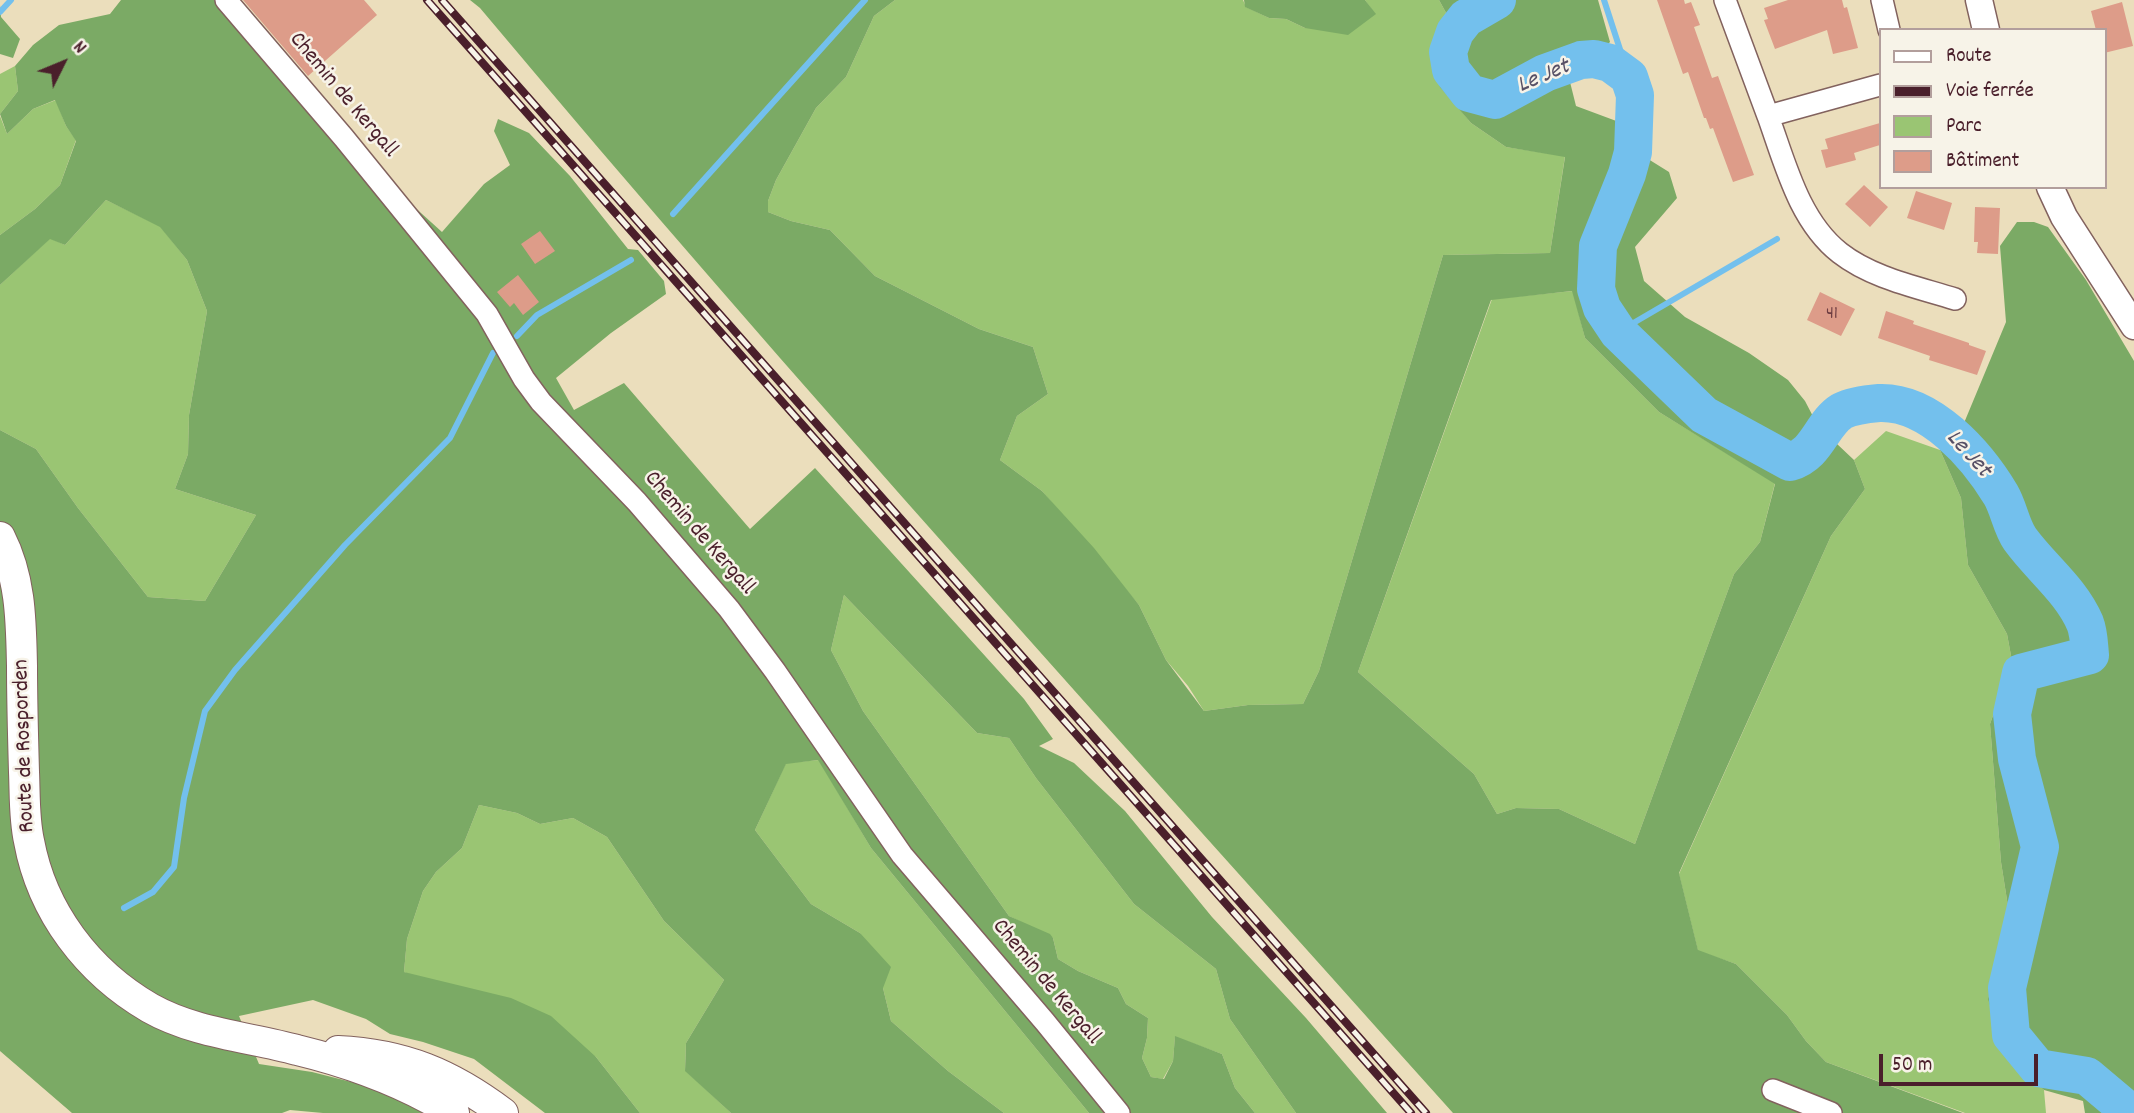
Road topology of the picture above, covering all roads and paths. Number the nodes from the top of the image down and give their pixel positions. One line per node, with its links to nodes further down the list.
1 (226, 0): 17 (street, Chemin de Kergall)
2 (1726, 0): 8 (street)
3 (1882, 0): 5 (street)
4 (1979, 0): 6 (street)
5 (1889, 28)
6 (1986, 28)
7 (1878, 86): 8 (street)
8 (1768, 116): 10 (street)
9 (2051, 189): 11 (street)
10 (1955, 299)
11 (2134, 326)
12 (0, 537): 13 (main road, Route de Rosporden)
13 (299, 1050): 15 (main road, Route de Rosporden); 16 (main road, Route de Rosporden)
14 (1773, 1090): 18 (street)
15 (454, 1113)
16 (503, 1113)
17 (1119, 1113)
18 (1831, 1113)

